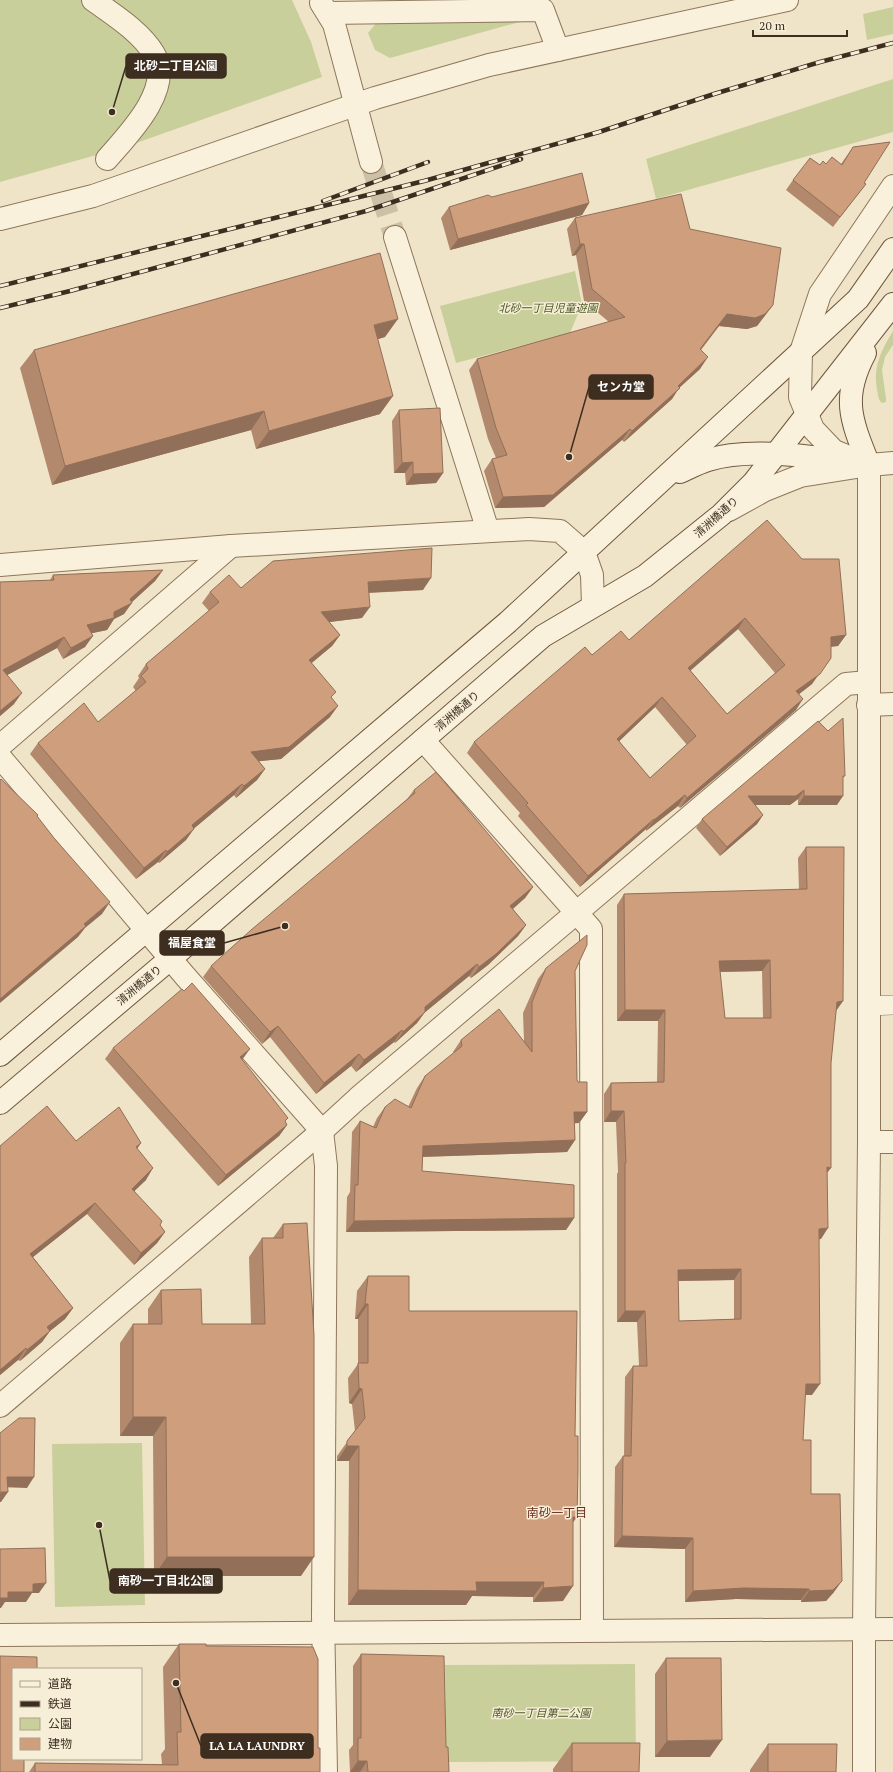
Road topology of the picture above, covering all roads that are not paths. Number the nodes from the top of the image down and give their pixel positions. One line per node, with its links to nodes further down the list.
1 (93, 0): 6 (street)
2 (787, 0): 4 (street)
3 (324, 7): 4 (street); 5 (street)
4 (558, 50): 5 (street)
5 (356, 105): 7 (street); 9 (street)
6 (107, 159)
7 (371, 162)
8 (893, 186): 13 (street)
9 (0, 219)
10 (394, 237): 20 (street)
11 (893, 249): 13 (street)
12 (889, 310): 14 (street, 清洲橋通り); 17 (street)
13 (801, 352): 14 (street); 18 (street)
14 (807, 414): 15 (street, 清洲橋通り); 17 (street)
15 (775, 454): 17 (street); 18 (street); 19 (street, 清洲橋通り)
16 (893, 463): 17 (street)
17 (869, 465): 19 (street); 25 (street)
18 (664, 479): 22 (street)
19 (722, 515): 24 (street, 清洲橋通り)
20 (488, 531): 21 (street); 22 (street)
21 (231, 546): 23 (street); 29 (street)
22 (584, 552): 24 (street); 32 (street)
23 (0, 565)
24 (593, 605): 28 (street, 清洲橋通り)
25 (868, 682): 27 (street); 31 (street)
26 (893, 704): 27 (street)
27 (868, 705): 35 (street)
28 (423, 740): 31 (street); 33 (street, 清洲橋通り)
29 (0, 746)
30 (0, 758): 32 (street)
31 (577, 912): 38 (street); 44 (street)
32 (145, 929): 33 (street); 36 (street)
33 (170, 959): 37 (street, 清洲橋通り); 38 (street)
34 (893, 1005): 35 (lane)
35 (868, 1006): 39 (street)
36 (0, 1054)
37 (0, 1103)
38 (322, 1131): 41 (street); 45 (street)
39 (869, 1142): 40 (street); 42 (street)
40 (893, 1142)
41 (0, 1406)
42 (864, 1629): 43 (street); 44 (street); 48 (street)
43 (893, 1629)
44 (592, 1630): 45 (street)
45 (324, 1632): 46 (street); 47 (street)
46 (0, 1635)
47 (326, 1772)
48 (864, 1772)

